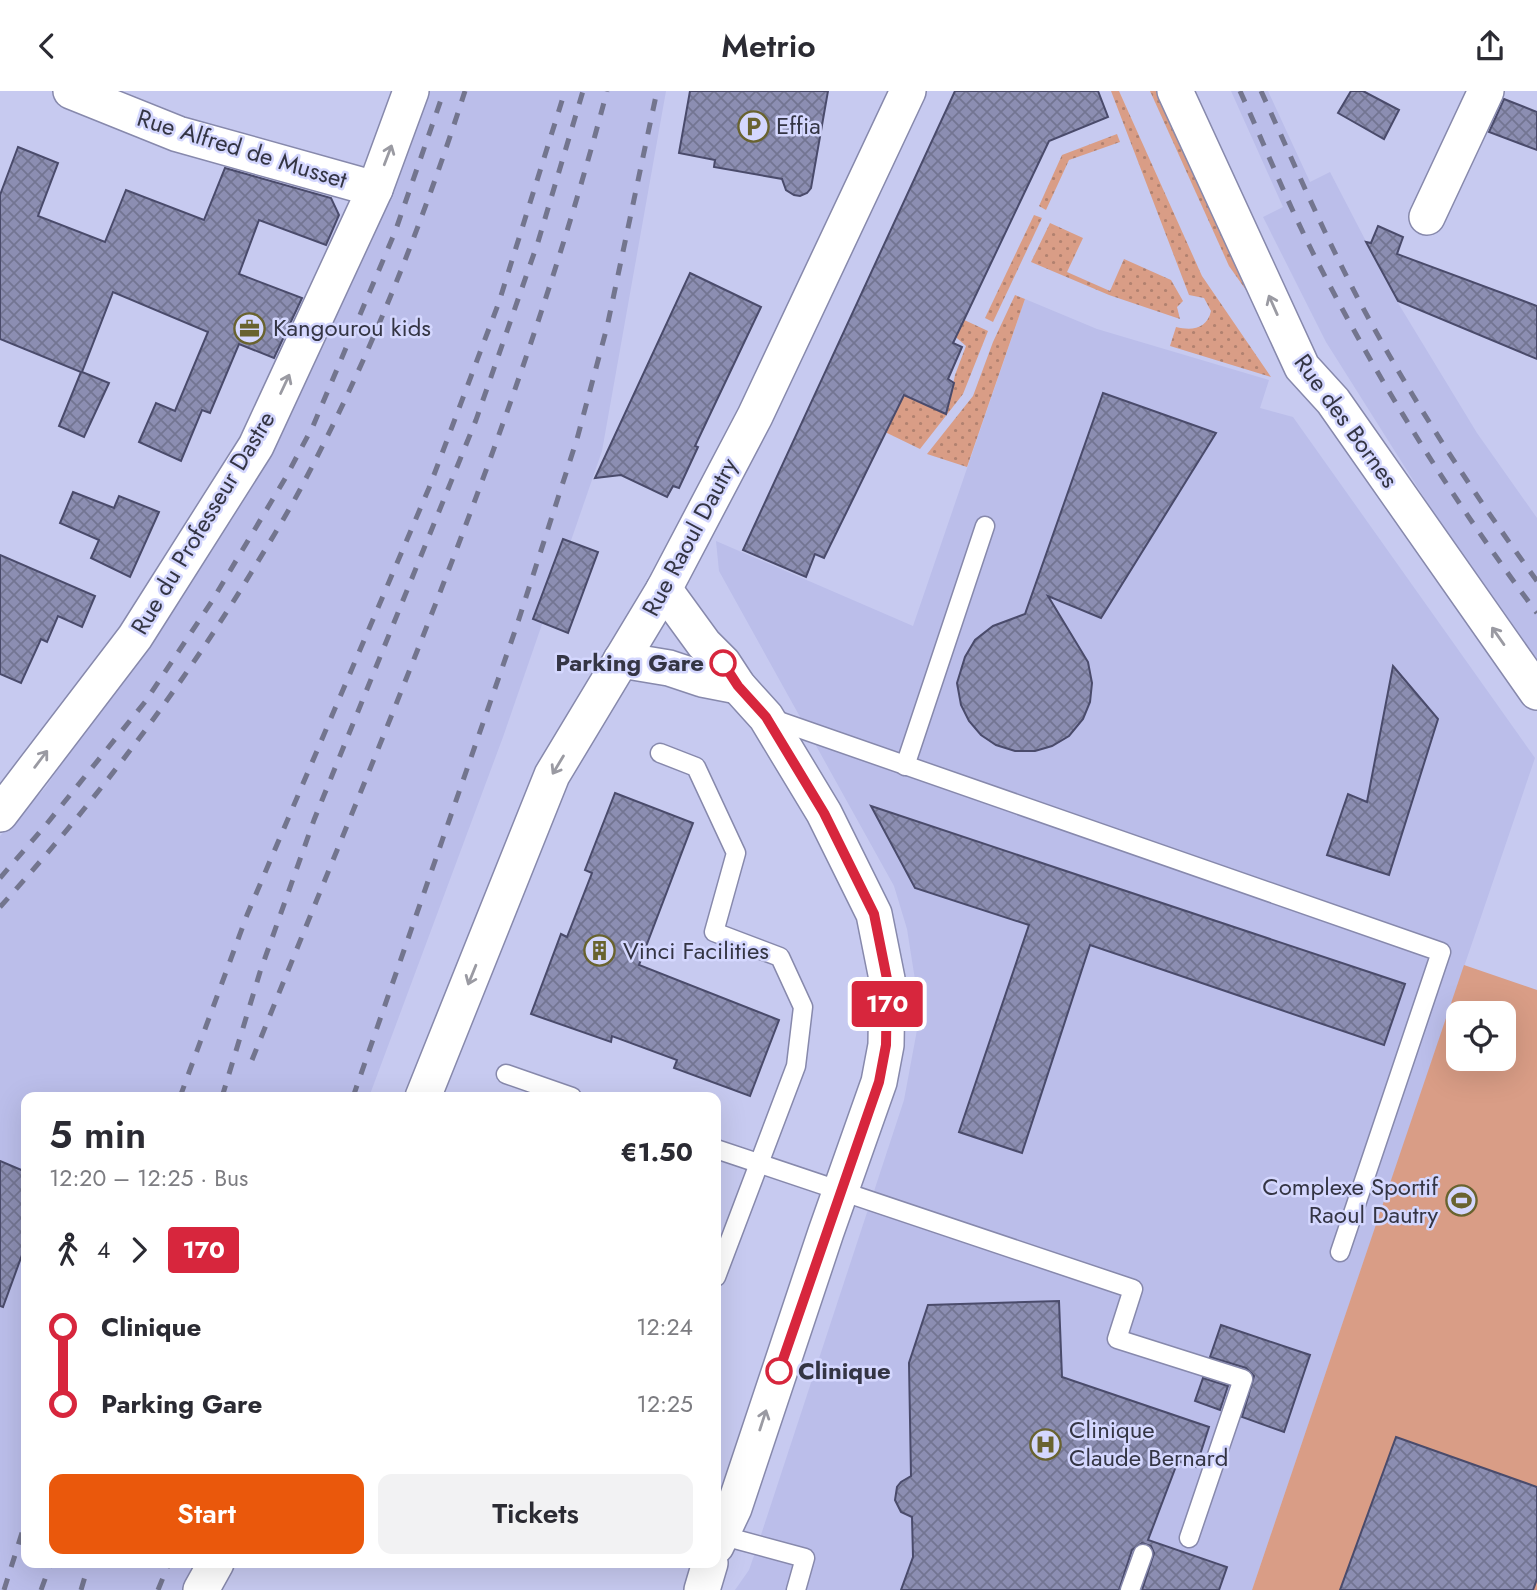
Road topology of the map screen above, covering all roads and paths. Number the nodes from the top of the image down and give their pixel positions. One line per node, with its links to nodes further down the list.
1 (71, 91): 6 (street, Rue Alfred de Musset)
2 (411, 91): 6 (street, Rue du Professeur Dastre, one-way to 2)
3 (908, 91): 9 (street, Rue Raoul Dautry)
4 (1175, 91): 12 (street, Rue des Bornes, one-way to 4)
5 (1486, 91): 7 (street)
6 (375, 189): 16 (street, Rue du Professeur Dastre, one-way to 6)
7 (1427, 217)
8 (985, 526): 15 (lane)
9 (664, 589): 10 (street, Rue Raoul Dautry); 11 (street)
10 (621, 660): 11 (street); 18 (street, Rue Raoul Dautry, one-way to 18)
11 (738, 686): 13 (street)
12 (1537, 692)
13 (766, 717): 15 (lane); 22 (street)
14 (660, 753): 21 (lane)
15 (905, 766): 23 (lane)
16 (0, 814)
17 (506, 1074): 19 (lane)
18 (425, 1092)
19 (558, 1092)
20 (721, 1151): 21 (lane)
21 (759, 1164): 22 (lane); 24 (lane)
22 (840, 1192): 25 (street, one-way to 22); 27 (lane)
23 (1340, 1252)
24 (721, 1264)
25 (731, 1476): 26 (street)
26 (721, 1533)
27 (1189, 1538)
28 (721, 1545): 34 (lane)
29 (1143, 1554): 35 (lane)
30 (213, 1568): 32 (street)
31 (708, 1568): 33 (street)
32 (201, 1590)
33 (702, 1590)
34 (796, 1590)
35 (1130, 1590)

